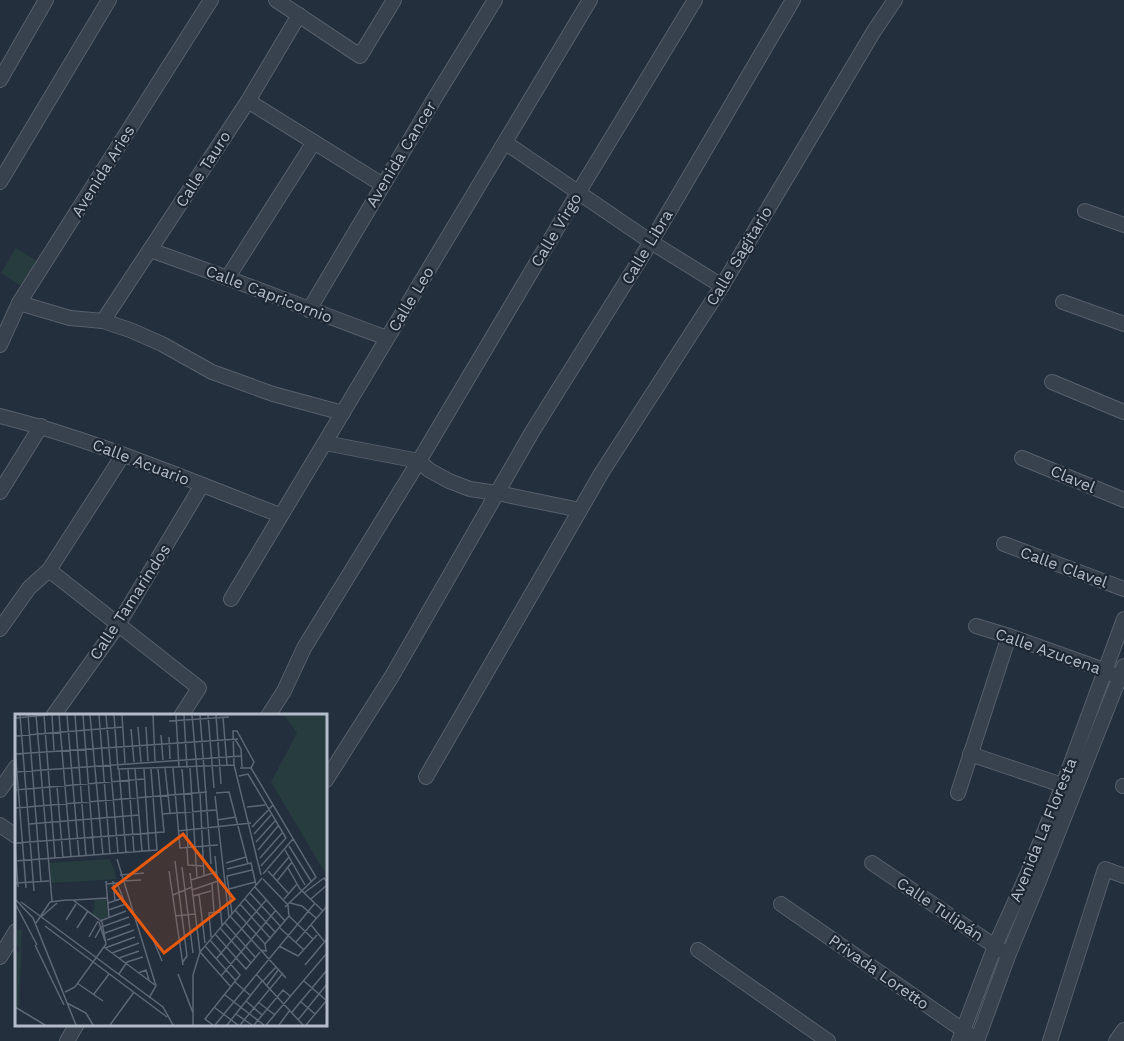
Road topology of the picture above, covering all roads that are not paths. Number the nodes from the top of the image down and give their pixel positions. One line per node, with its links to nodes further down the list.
1 (46, 0): 12 (street)
2 (109, 0): 16 (street)
3 (212, 0): 26 (street, Avenida Aries)
4 (276, 0): 11 (street)
5 (394, 0): 11 (street)
6 (495, 0): 17 (street, Avenida Cancer)
7 (590, 0): 15 (street, Calle Leo)
8 (695, 0): 18 (street, Calle Virgo)
9 (793, 0): 21 (street, Calle Libra)
10 (895, 0): 24 (street, Calle Sagitario)
11 (299, 15): 13 (street, Calle Tauro)
12 (0, 80)
13 (248, 100): 14 (street); 22 (street, Calle Tauro)
14 (314, 142): 17 (street); 23 (street)
15 (506, 143): 18 (street); 30 (street, Calle Leo)
16 (0, 182)
17 (382, 185): 27 (street, Avenida Cancer)
18 (578, 193): 21 (street); 40 (street, Calle Virgo)
19 (1085, 211): 20 (street)
20 (1124, 225)
21 (651, 242): 24 (street); 43 (street, Calle Libra)
22 (150, 250): 23 (street, Calle Capricornio); 28 (street, Calle Tauro)
23 (228, 277): 27 (street, Calle Capricornio)
24 (722, 286): 45 (street, Calle Sagitario)
25 (1063, 302): 29 (street)
26 (19, 303): 28 (street); 31 (street, Avenida Aries)
27 (309, 310): 30 (street, Calle Capricornio)
28 (104, 321): 34 (street)
29 (1124, 324)
30 (387, 338): 34 (street, Calle Leo)
31 (0, 345)
32 (1052, 382): 33 (street)
33 (1124, 412)
34 (343, 413): 37 (street, Calle Leo)
35 (0, 416): 36 (street, Calle Acuario)
36 (40, 426): 38 (street, Calle Acuario); 42 (street)
37 (325, 443): 40 (street); 46 (street, Calle Leo)
38 (123, 455): 41 (street, Calle Acuario); 48 (street)
39 (1022, 458): 44 (street, Clavel)
40 (419, 461): 43 (street); 60 (street, Calle Virgo)
41 (202, 485): 46 (street, Calle Acuario); 52 (street, Calle Tamarindos)
42 (0, 492)
43 (497, 492): 45 (street); 64 (street, Calle Libra)
44 (1124, 500)
45 (580, 510): 63 (street, Calle Sagitario)
46 (280, 515): 50 (street, Calle Leo)
47 (1004, 544): 49 (street, Calle Clavel)
48 (49, 570): 52 (street); 54 (street)
49 (1124, 589)
50 (231, 599)
51 (1124, 619): 56 (street, Avenida La Floresta)
52 (118, 625): 58 (street, Calle Tamarindos); 59 (street)
53 (976, 626): 55 (street, Calle Azucena)
54 (0, 629)
55 (1009, 636): 56 (street, Calle Azucena); 61 (street)
56 (1104, 670): 57 (street, Calle Azucena); 65 (street, Avenida La Floresta)
57 (1121, 672): 65 (street, Avenida La Floresta)
58 (54, 714)
59 (182, 714)
60 (269, 714)
61 (970, 754): 65 (street); 67 (street)
62 (15, 768): 66 (street)
63 (426, 777)
64 (327, 778)
65 (1069, 788): 71 (street, Avenida La Floresta); 73 (street, Avenida La Floresta)
66 (0, 790)
67 (957, 793)
68 (0, 825): 69 (street)
69 (15, 835)
70 (872, 863): 76 (street, Calle Tulipán)
71 (1027, 875): 73 (street); 76 (street, Avenida La Floresta)
72 (1124, 876): 86 (street)
73 (1040, 881): 78 (street, Avenida La Floresta)
74 (782, 904): 82 (street, Privada Loretto)
75 (15, 933): 79 (street)
76 (995, 946): 78 (street, Calle Tulipán); 82 (street, Avenida La Floresta)
77 (698, 950): 85 (street)
78 (1008, 956): 83 (street, Avenida La Floresta)
79 (0, 957)
80 (76, 1026): 84 (street)
81 (1124, 1030): 87 (street)
82 (961, 1036): 83 (street, Privada Loretto)
83 (977, 1040)
84 (67, 1041)
85 (828, 1041)
86 (1050, 1041)
87 (1116, 1041)

